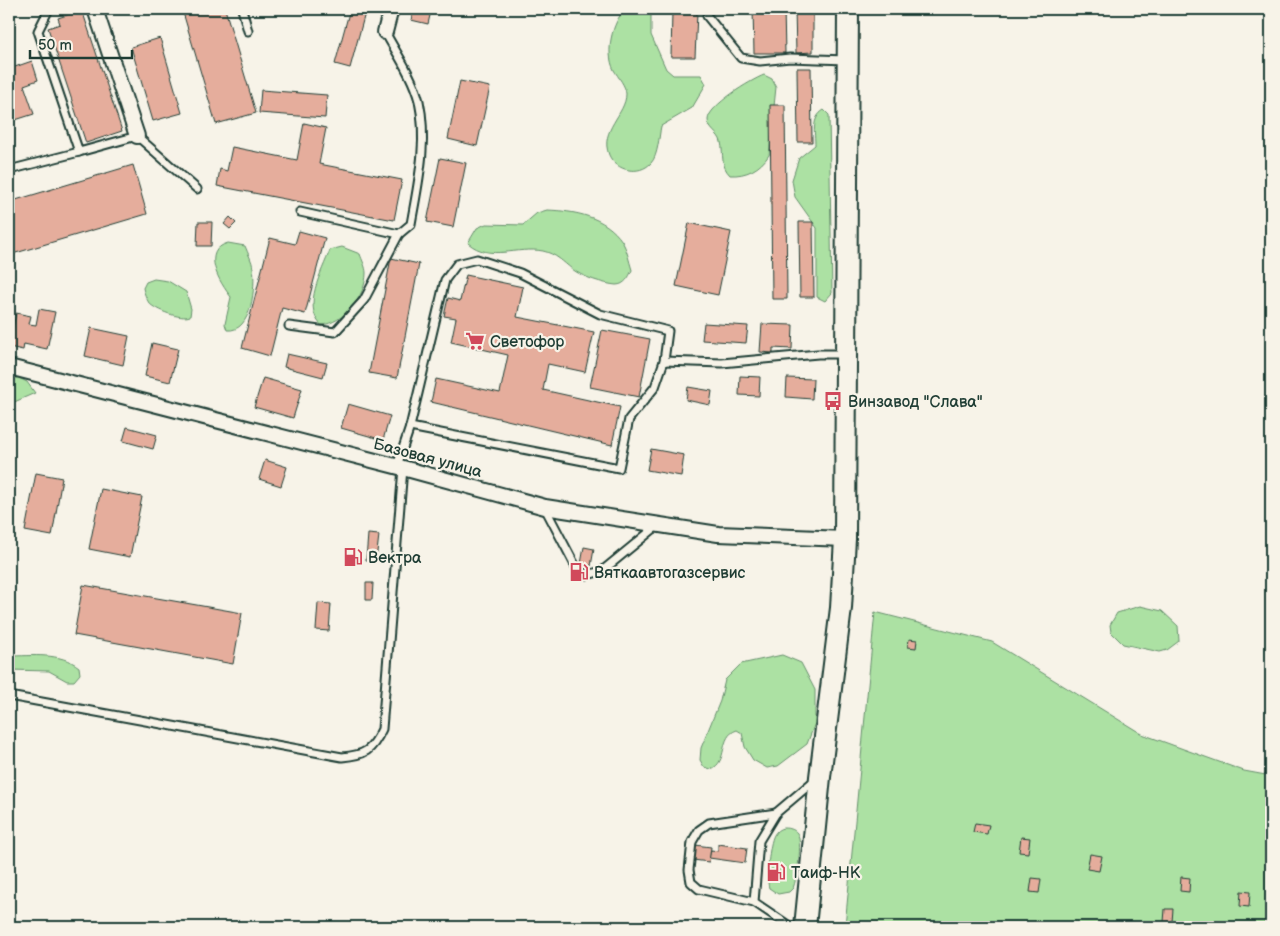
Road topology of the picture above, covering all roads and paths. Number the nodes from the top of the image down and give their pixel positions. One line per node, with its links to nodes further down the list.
1 (49, 9): 11 (lane)
2 (95, 9): 10 (street)
3 (242, 9): 7 (lane)
4 (391, 9): 8 (street)
5 (848, 9): 9 (main road)
6 (707, 16): 9 (lane)
7 (248, 31)
8 (385, 32): 15 (lane)
9 (849, 60): 17 (main road)
10 (137, 136): 11 (lane); 13 (lane)
11 (78, 152): 12 (lane)
12 (9, 170)
13 (197, 189)
14 (300, 212): 15 (lane)
15 (399, 234): 16 (lane)
16 (289, 326)
17 (846, 354): 18 (lane); 24 (main road)
18 (664, 361): 20 (lane); 20 (lane)
19 (9, 368): 21 (street, Базовая улица)
20 (410, 427): 21 (lane)
21 (400, 467): 22 (street, Базовая улица); 25 (lane)
22 (545, 508): 23 (street, Базовая улица); 23 (lane)
23 (658, 526): 24 (street, Базовая улица)
24 (845, 540): 26 (main road)
25 (9, 696)
26 (820, 777): 27 (lane); 30 (main road)
27 (776, 813): 28 (lane); 28 (lane)
28 (754, 902): 29 (lane)
29 (791, 927)
30 (805, 927)

